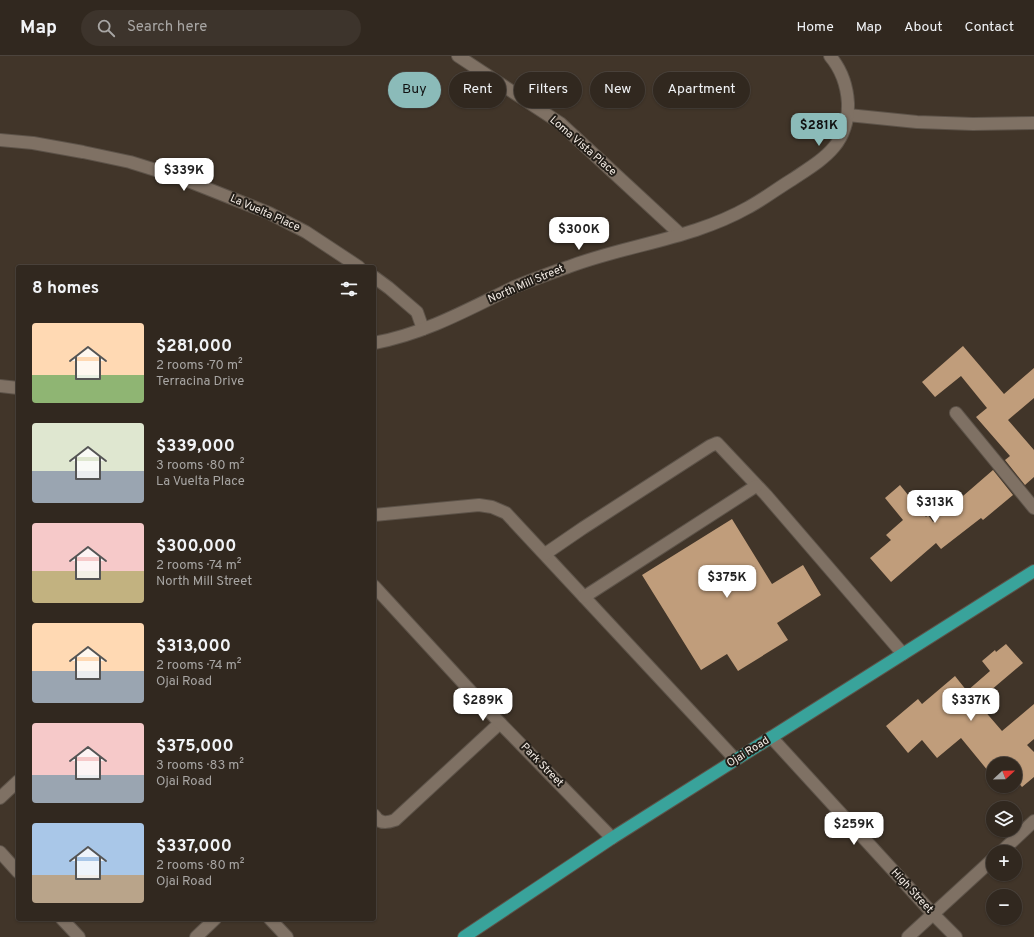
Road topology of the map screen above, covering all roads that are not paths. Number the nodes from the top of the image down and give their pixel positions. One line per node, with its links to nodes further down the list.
1 (458, 56): 6 (street, Loma Vista Place)
2 (830, 56): 3 (street, North Mill Street)
3 (848, 115): 4 (street); 6 (street, North Mill Street)
4 (1034, 123)
5 (0, 140): 7 (street, La Vuelta Place)
6 (680, 234): 9 (street, North Mill Street)
7 (356, 265)
8 (376, 278): 9 (street)
9 (423, 329): 10 (street, North Mill Street)
10 (376, 343)
11 (0, 386): 12 (street)
12 (16, 388)
13 (956, 413): 15 (street)
14 (756, 486): 17 (street); 20 (street); 21 (street)
15 (1034, 508)
16 (376, 515): 17 (street)
17 (545, 554): 20 (street)
18 (1034, 571): 21 (main road, Ojai Road)
19 (376, 588): 22 (street, Park Street)
20 (584, 597): 24 (street)
21 (903, 654): 23 (main road, Ojai Road)
22 (500, 723): 27 (street); 29 (street, Park Street)
23 (771, 737): 24 (main road, Ojai Road); 34 (street, High Street)
24 (735, 759): 29 (main road, Ojai Road)
25 (16, 783): 26 (street)
26 (0, 798)
27 (376, 818)
28 (1034, 821): 30 (street)
29 (612, 838): 41 (main road, Ojai Road)
30 (1008, 845)
31 (0, 852): 33 (street)
32 (986, 865): 34 (street)
33 (16, 870)
34 (933, 914): 42 (street); 43 (street, High Street)
35 (64, 921): 38 (street)
36 (213, 921): 39 (street)
37 (272, 921): 40 (street)
38 (79, 937)
39 (196, 937)
40 (287, 937)
41 (464, 937)
42 (908, 937)
43 (956, 937)

